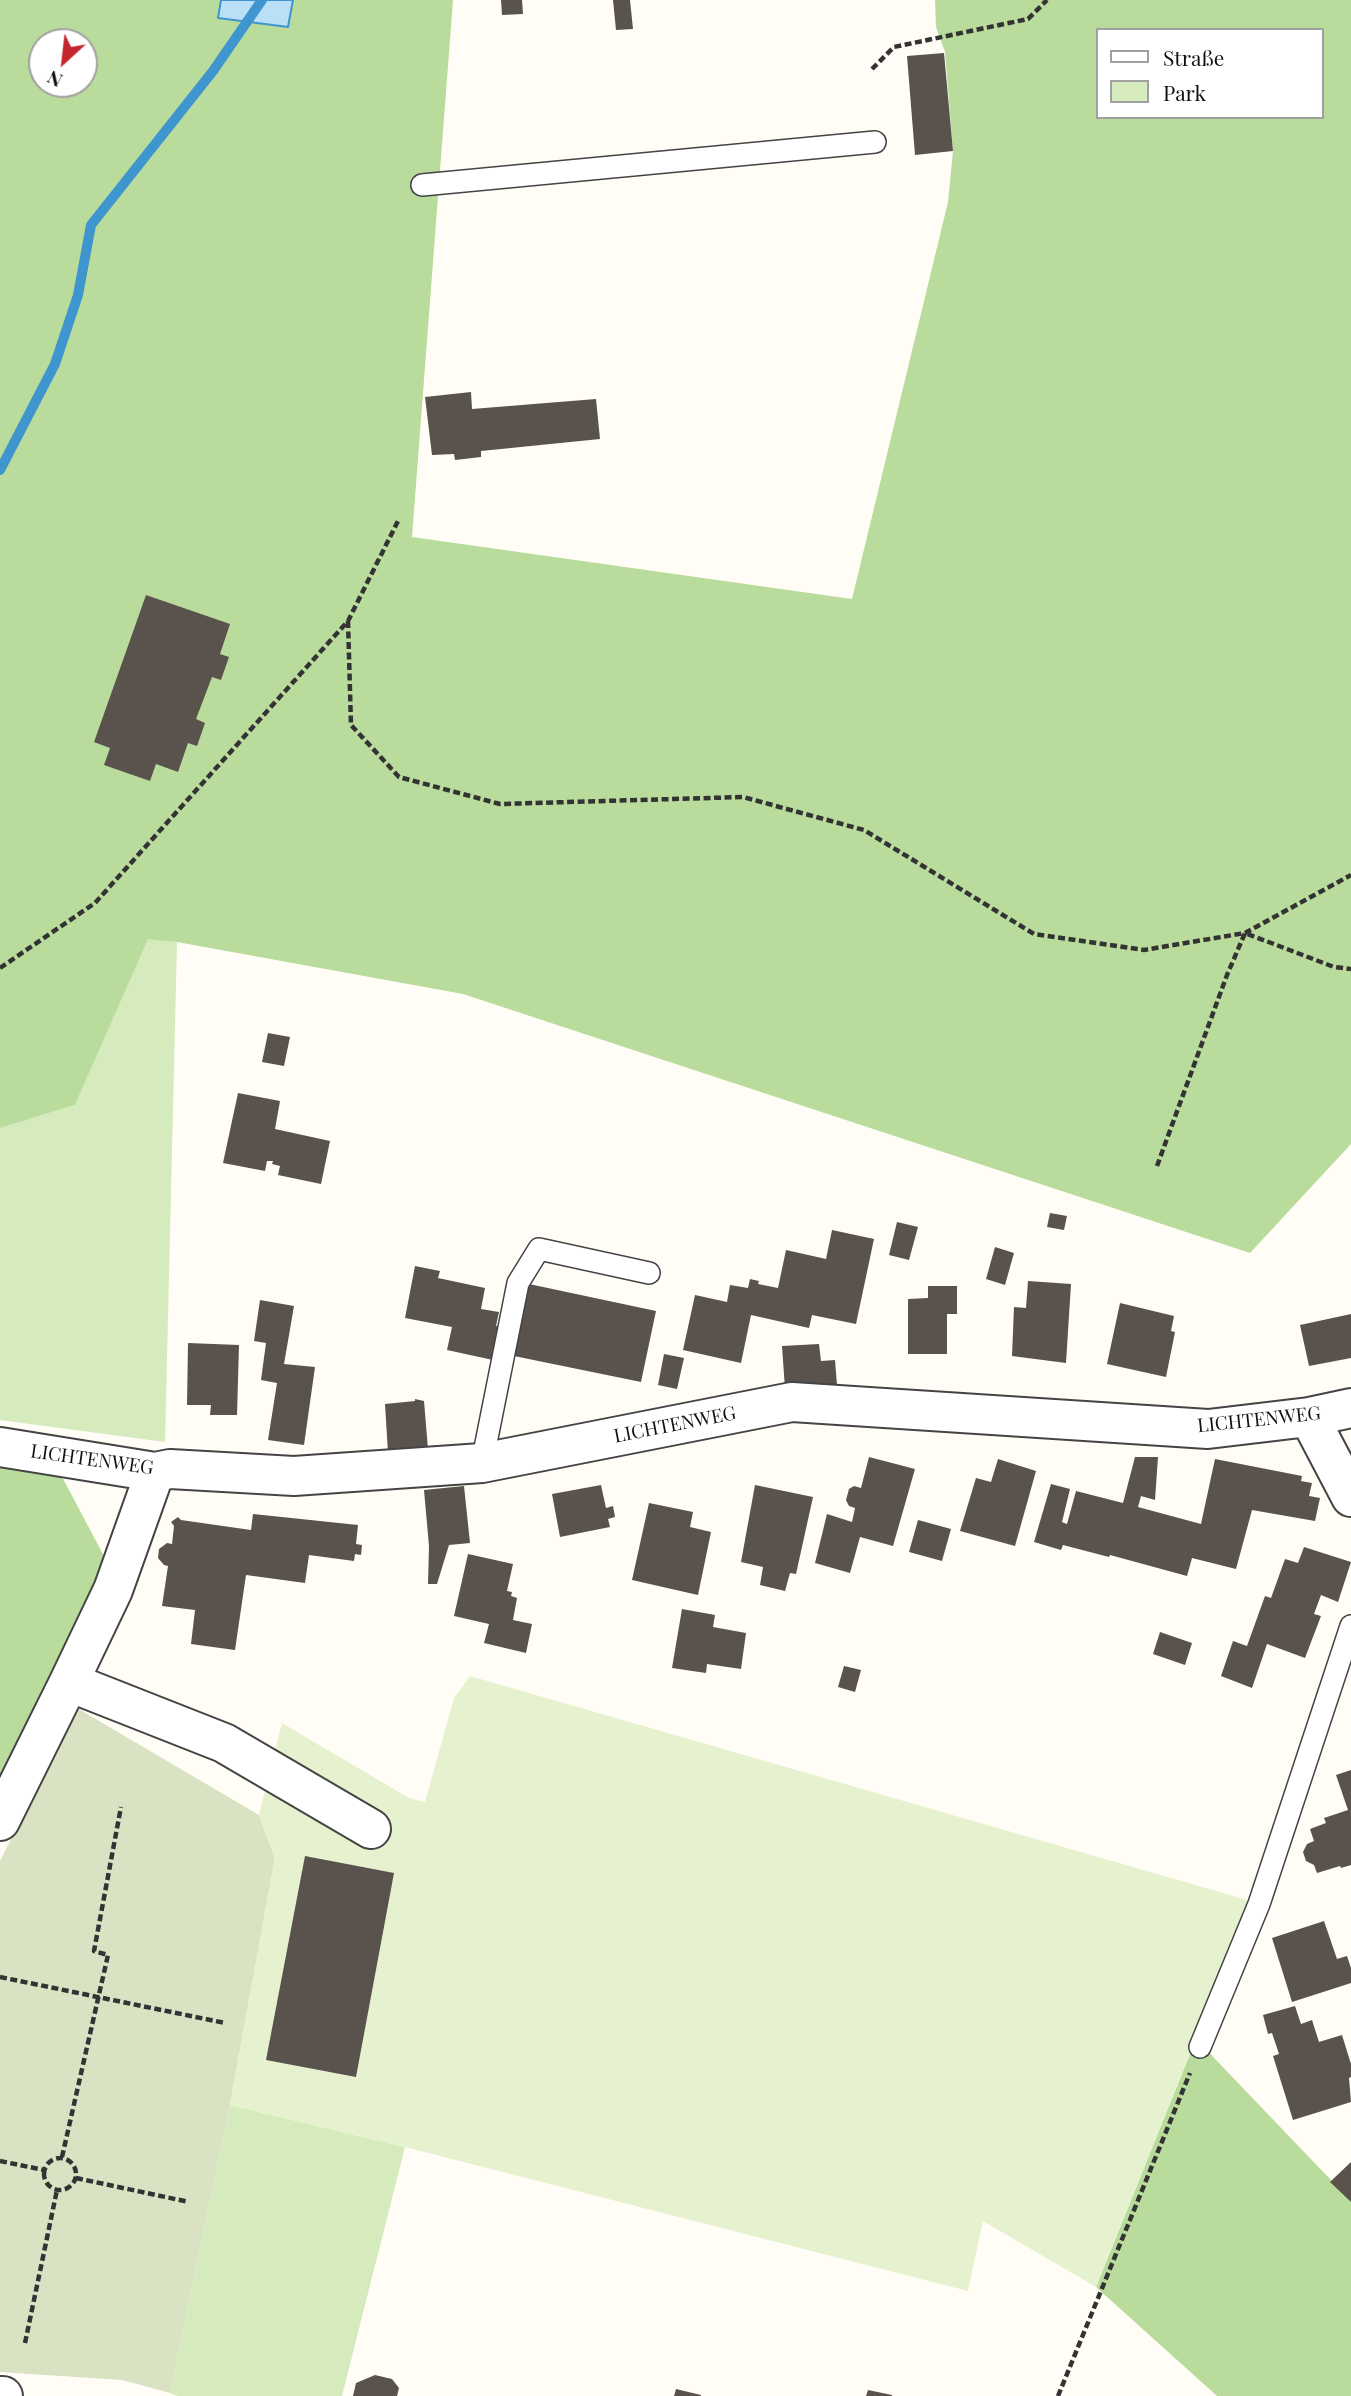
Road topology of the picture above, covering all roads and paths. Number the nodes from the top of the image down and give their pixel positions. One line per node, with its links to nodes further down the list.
1 (1047, 0): 2 (path)
2 (872, 69)
3 (875, 142): 4 (lane)
4 (422, 185)
5 (398, 521): 6 (path)
6 (348, 621): 8 (path); 9 (path)
7 (1351, 875): 8 (path)
8 (1245, 933): 10 (path); 11 (path)
9 (0, 968)
10 (1351, 969)
11 (1157, 1166)
12 (649, 1273): 16 (lane)
13 (1351, 1408): 14 (street, LICHTENWEG)
14 (1309, 1418): 16 (street, LICHTENWEG); 18 (street)
15 (0, 1447): 17 (street, LICHTENWEG)
16 (482, 1463): 17 (street, LICHTENWEG)
17 (155, 1472): 20 (street)
18 (1351, 1497)
19 (1351, 1626): 27 (lane)
20 (69, 1682): 22 (street); 23 (street)
21 (121, 1807): 25 (path)
22 (0, 1821)
23 (370, 1829)
24 (0, 1977): 25 (path)
25 (98, 1999): 26 (path); 28 (path)
26 (225, 2024)
27 (1200, 2047): 35 (path)
28 (62, 2157): 30 (path); 31 (path)
29 (0, 2161): 30 (path)
30 (44, 2169): 32 (path)
31 (76, 2178): 32 (path); 33 (path)
32 (57, 2190): 34 (path)
33 (189, 2202)
34 (26, 2343)
35 (1058, 2396)

